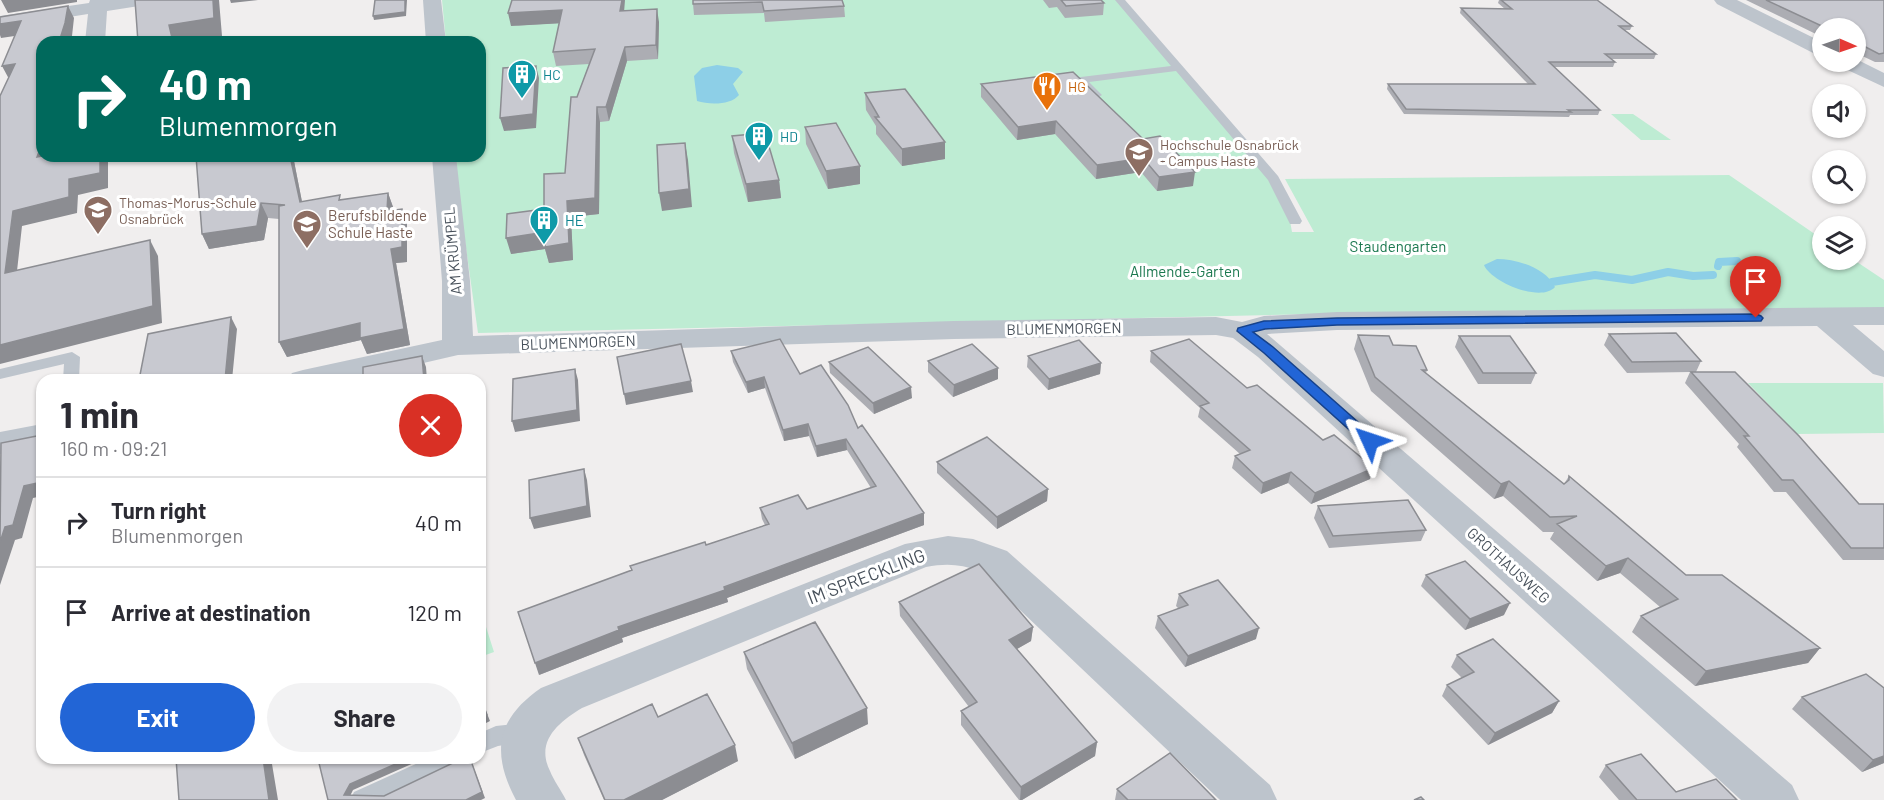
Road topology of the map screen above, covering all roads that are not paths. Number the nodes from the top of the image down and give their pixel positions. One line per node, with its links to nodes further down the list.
1 (146, 0): 5 (street)
2 (432, 0): 8 (street)
3 (1120, 0): 10 (lane)
4 (1723, 0): 9 (street)
5 (98, 3): 6 (street); 7 (street)
6 (0, 22)
7 (95, 36)
8 (435, 36)
9 (1812, 45)
10 (1178, 68): 13 (lane); 15 (lane)
11 (1866, 71): 12 (street)
12 (1881, 77)
13 (1107, 104)
14 (445, 162): 19 (street, AM KRÜMPEL)
15 (1295, 221)
16 (1884, 316): 17 (street, BLUMENMORGEN)
17 (1826, 318): 18 (street, BLUMENMORGEN); 20 (street)
18 (1243, 331): 19 (street, BLUMENMORGEN); 32 (street, GROTHAUSWEG)
19 (458, 346): 23 (street, BLUMENMORGEN)
20 (1884, 367)
21 (0, 374): 22 (lane)
22 (71, 374)
23 (330, 374)
24 (36, 436): 25 (street)
25 (0, 443)
26 (527, 733): 27 (lane); 30 (street, IM SPRECKLING); 31 (street, IM SPRECKLING)
27 (486, 740)
28 (438, 764): 29 (lane)
29 (362, 800)
30 (542, 800)
31 (1253, 800)
32 (1775, 800)

